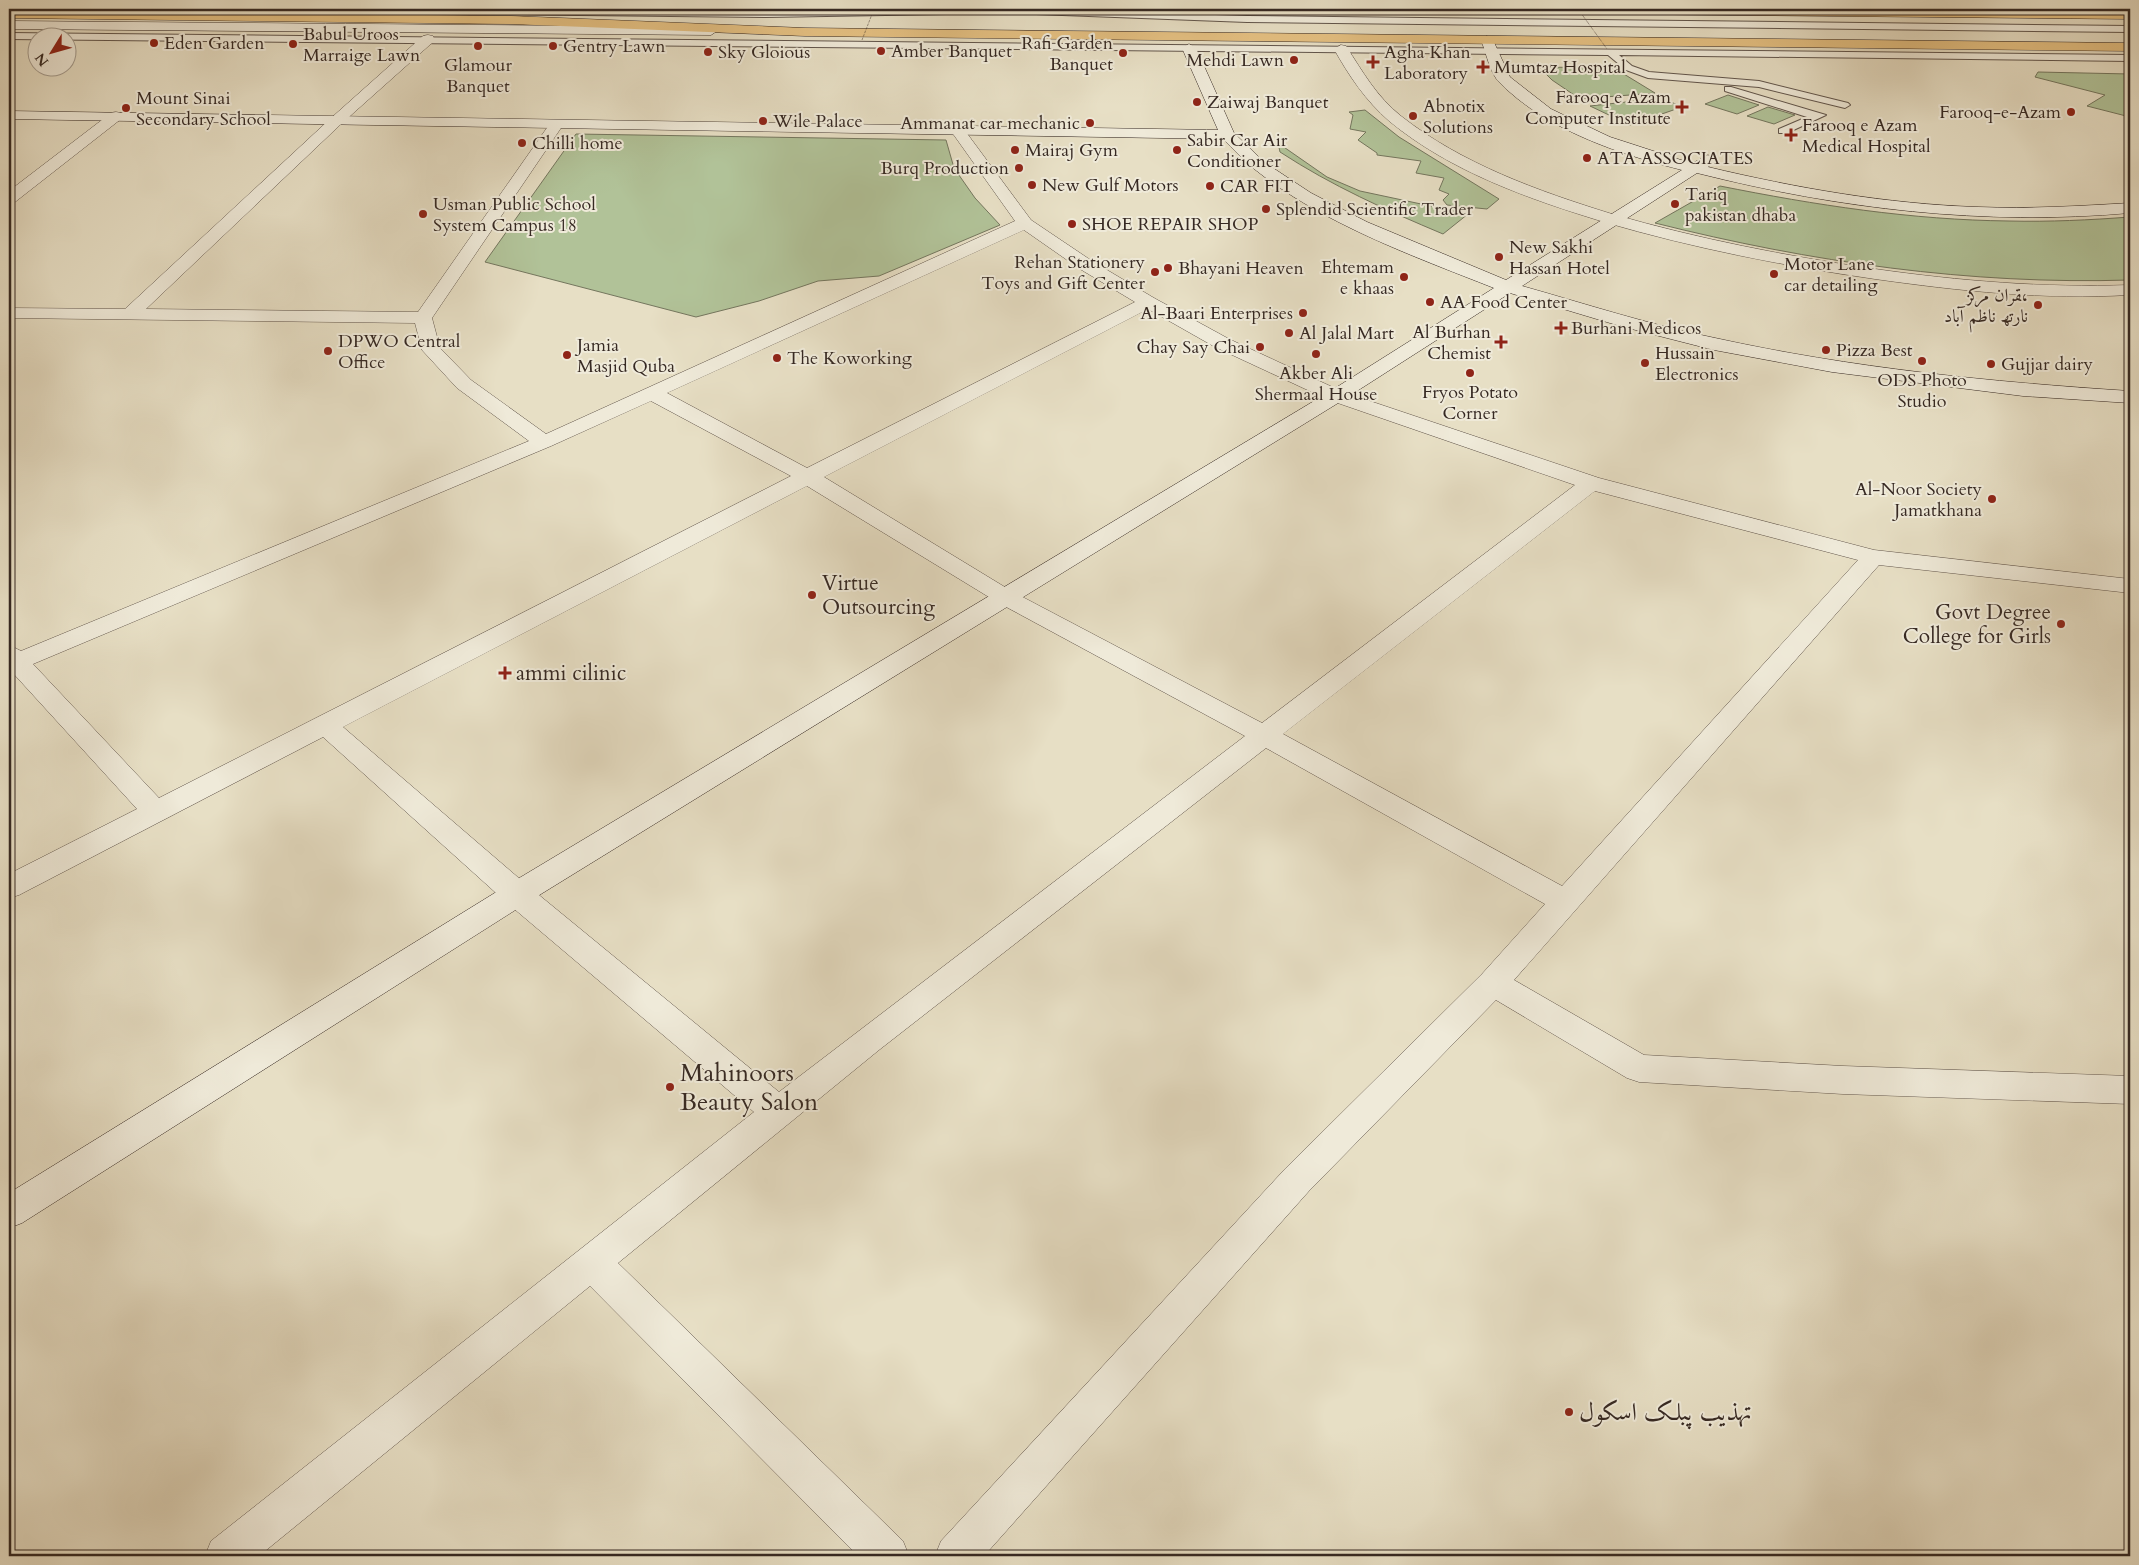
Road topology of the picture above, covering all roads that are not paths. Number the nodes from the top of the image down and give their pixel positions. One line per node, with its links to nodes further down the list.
1 (309, 9): 6 (lane)
2 (1519, 9): 3 (main road)
3 (2068, 12): 4 (main road)
4 (2097, 12): 7 (main road)
5 (9, 14): 13 (main road)
6 (766, 14): 8 (lane); 9 (lane)
7 (2130, 15)
8 (1247, 19): 10 (lane); 12 (lane)
9 (888, 20)
10 (1146, 24)
11 (9, 25): 13 (street)
12 (2130, 29)
13 (805, 32): 16 (main road)
14 (9, 36): 15 (lane)
15 (428, 40): 19 (lane); 31 (street)
16 (1487, 45): 17 (main road); 20 (lane); 36 (street)
17 (1506, 46): 18 (main road); 21 (lane); 36 (street)
18 (2130, 47)
19 (1189, 48): 20 (lane); 35 (street)
20 (1341, 49): 40 (street)
21 (1608, 50): 22 (lane); 24 (lane)
22 (1728, 53): 23 (lane); 25 (lane)
23 (2130, 58)
24 (1692, 78): 25 (lane); 30 (lane)
25 (1759, 84): 27 (lane)
26 (1855, 101): 27 (lane)
27 (1845, 105): 30 (lane)
28 (9, 115): 29 (street)
29 (116, 116): 31 (street); 38 (street)
30 (1817, 117): 34 (lane)
31 (335, 122): 32 (street); 46 (street)
32 (556, 125): 33 (street); 47 (street)
33 (958, 131): 35 (street); 41 (street)
34 (1783, 131)
35 (1227, 135): 42 (street)
36 (1701, 165): 37 (street); 39 (street); 40 (street)
37 (2067, 197)
38 (9, 199)
39 (2130, 208)
40 (1613, 219): 42 (street); 43 (street)
41 (1025, 223): 44 (street); 48 (street)
42 (1507, 287): 49 (street); 50 (street)
43 (2130, 290)
44 (1148, 302): 49 (street); 52 (street)
45 (9, 313): 46 (street)
46 (130, 314): 47 (street)
47 (423, 318): 51 (street)
48 (652, 393): 51 (street); 52 (street)
49 (1336, 396): 53 (street); 56 (street)
50 (2130, 397)
51 (544, 442): 57 (street)
52 (808, 477): 56 (street); 58 (street)
53 (1591, 483): 54 (street); 59 (street)
54 (1872, 556): 55 (street); 63 (street)
55 (2130, 586)
56 (1005, 597): 59 (street); 62 (street)
57 (12, 660): 60 (street)
58 (325, 725): 60 (street); 62 (street)
59 (1264, 735): 63 (street); 66 (street)
60 (156, 812): 61 (street)
61 (9, 886)
62 (517, 894): 66 (street); 67 (street)
63 (1566, 902): 64 (street)
64 (1493, 983): 65 (street); 71 (street)
65 (2130, 1090)
66 (779, 1112): 68 (street)
67 (9, 1212)
68 (591, 1262): 69 (street); 70 (street)
69 (226, 1556)
70 (888, 1556)
71 (956, 1556)

